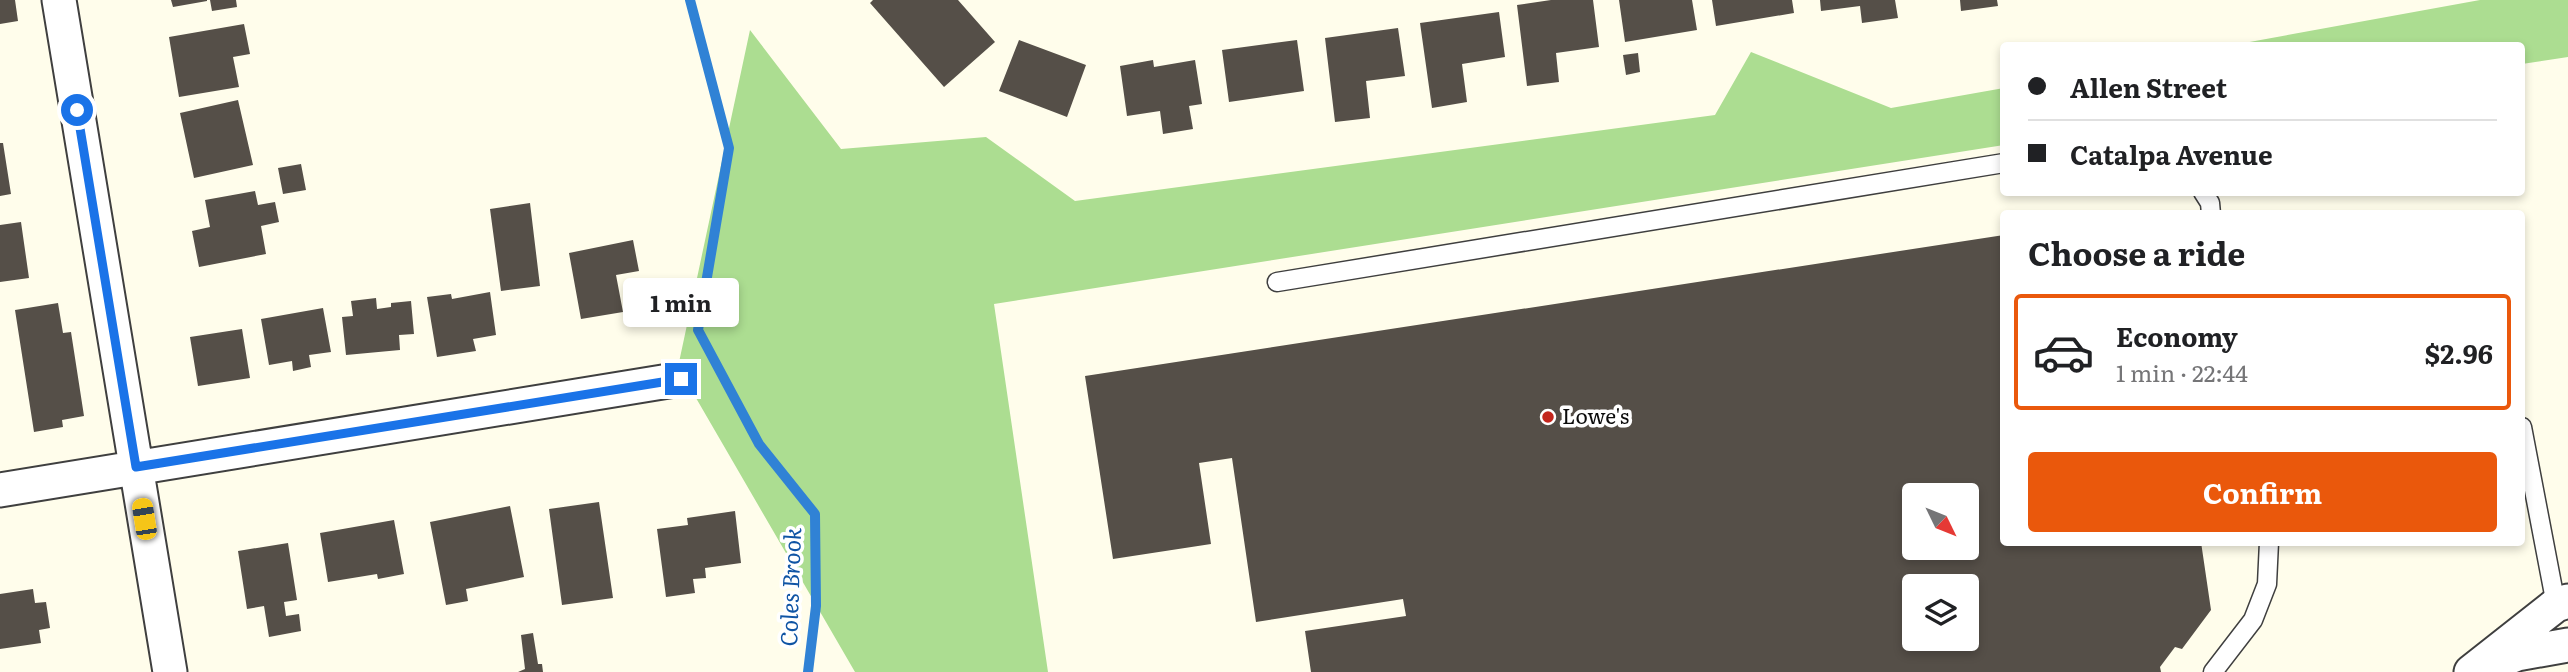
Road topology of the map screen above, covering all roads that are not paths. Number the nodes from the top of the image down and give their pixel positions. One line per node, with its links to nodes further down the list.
1 (59, 0): 6 (street)
2 (2000, 164): 3 (lane)
3 (1277, 282)
4 (681, 379): 6 (street)
5 (2525, 440): 9 (lane)
6 (136, 467): 7 (street); 11 (street)
7 (0, 490)
8 (2269, 546): 12 (lane)
9 (2562, 603): 13 (street)
10 (2568, 645): 13 (street)
11 (170, 672)
12 (2213, 672)
13 (2473, 672)

